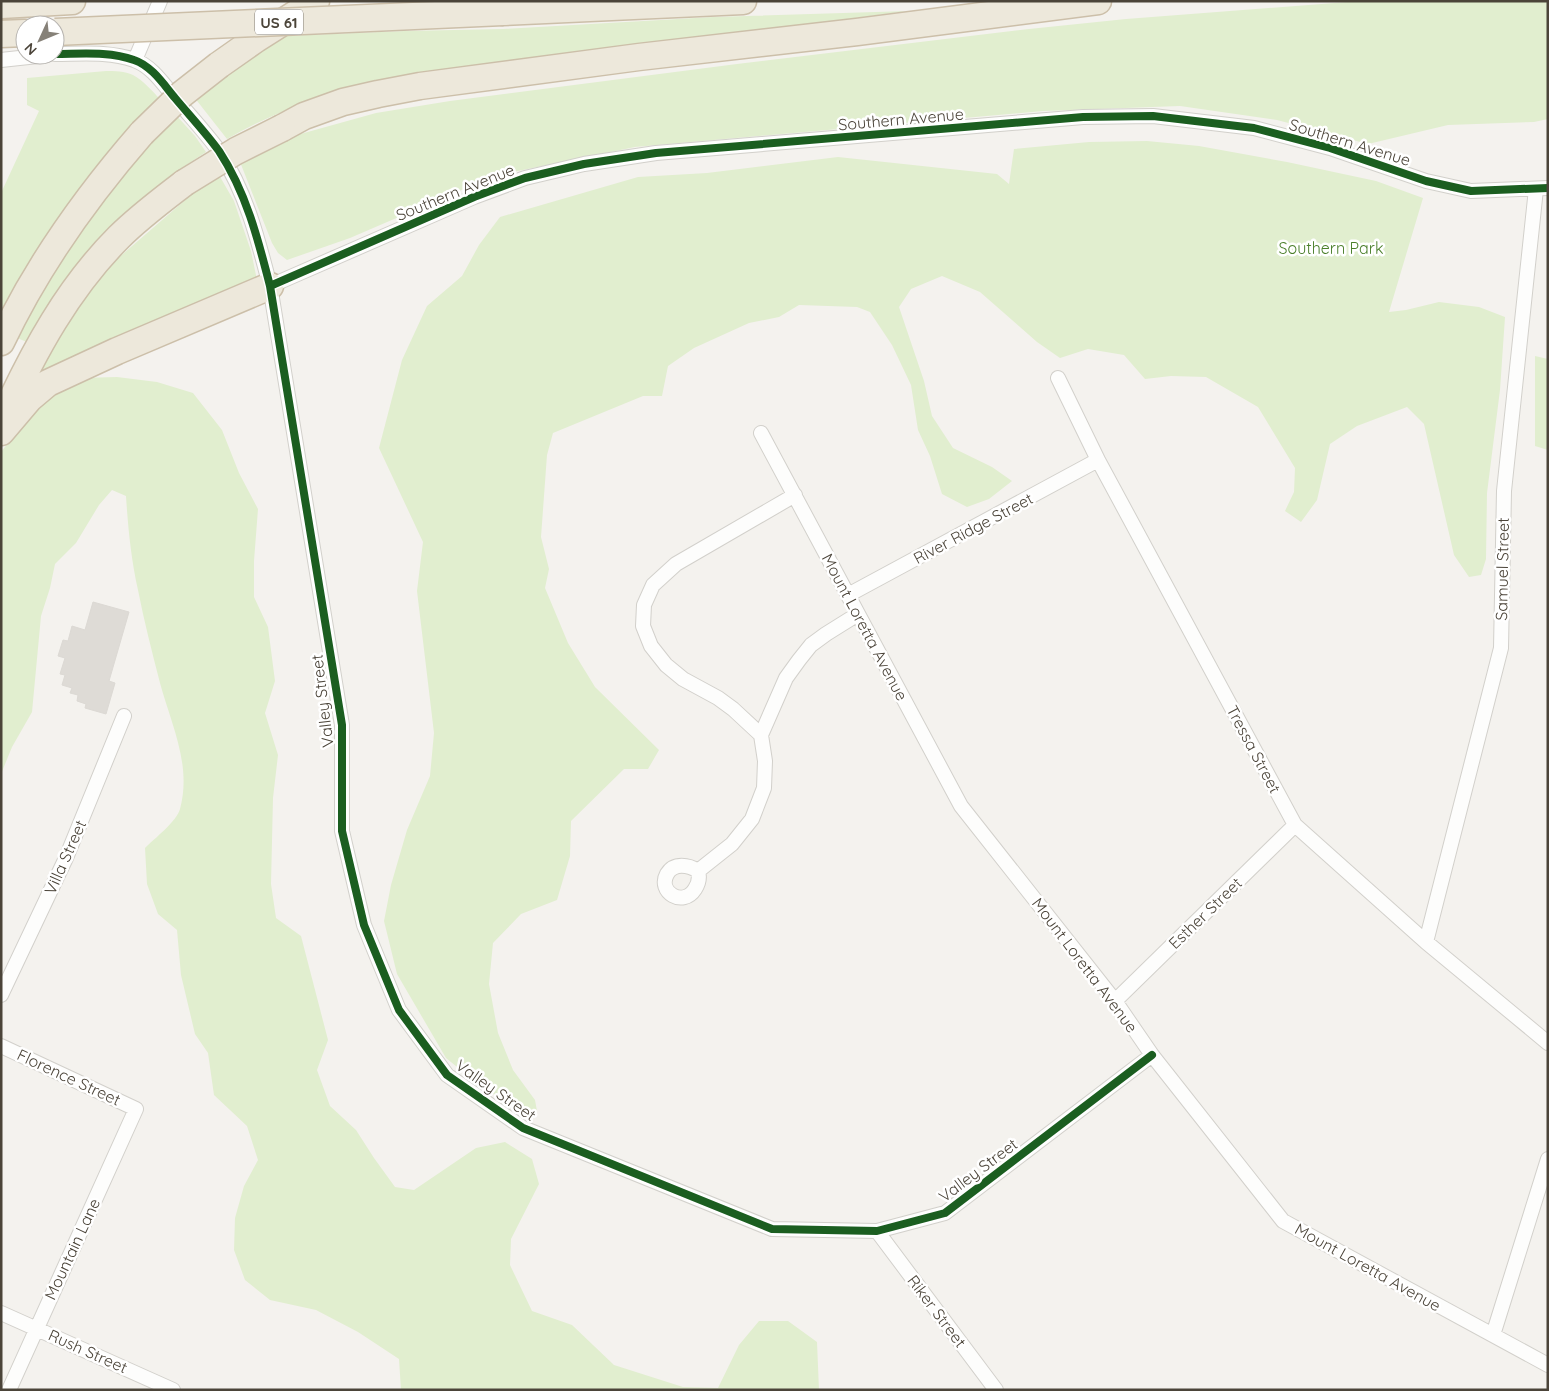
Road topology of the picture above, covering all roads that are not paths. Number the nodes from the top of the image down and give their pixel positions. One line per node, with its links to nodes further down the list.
1 (72, 1): 6 (highway)
2 (160, 1): 13 (street)
3 (316, 1): 16 (highway, bridge)
4 (744, 1): 7 (highway, US 61, bridge)
5 (1098, 1): 18 (highway, bridge)
6 (1, 5)
7 (65, 32)
8 (15, 33): 9 (highway)
9 (1, 34)
10 (65, 54): 13 (street)
11 (15, 58): 12 (street)
12 (1, 60)
13 (135, 60): 15 (street, Valley Street)
14 (1542, 188): 15 (street, Southern Avenue); 29 (street, Samuel Street)
15 (270, 286): 19 (highway); 37 (street, Valley Street)
16 (1, 342)
17 (1058, 378): 21 (street, Tressa Street)
18 (1, 421)
19 (1, 432)
20 (761, 433): 22 (street, Mount Loretta Avenue)
21 (1098, 460): 23 (street, River Ridge Street); 27 (street, Tressa Street)
22 (795, 495): 23 (street, Mount Loretta Avenue); 26 (street)
23 (848, 595): 24 (street, Mount Loretta Avenue)
24 (858, 614): 26 (street); 31 (street, Mount Loretta Avenue)
25 (124, 716): 30 (street, Villa Street)
26 (761, 735): 28 (street)
27 (1295, 825): 29 (street, Tressa Street); 31 (street, Esther Street)
28 (698, 871)
29 (1426, 942): 32 (street, Tressa Street)
30 (1, 996)
31 (1115, 1001): 34 (street, Mount Loretta Avenue)
32 (1548, 1043)
33 (1, 1046): 35 (street, Florence Street)
34 (1152, 1055): 37 (street, Valley Street); 40 (street, Mount Loretta Avenue)
35 (136, 1109): 39 (street, Mountain Lane)
36 (1548, 1159): 40 (street)
37 (877, 1231): 44 (street, Riker Street)
38 (1, 1313): 39 (street, Rush Street)
39 (36, 1328): 42 (street, Mountain Lane); 43 (street, Rush Street)
40 (1494, 1336): 41 (street, Mount Loretta Avenue)
41 (1548, 1366)
42 (9, 1390)
43 (174, 1390)
44 (996, 1390)

